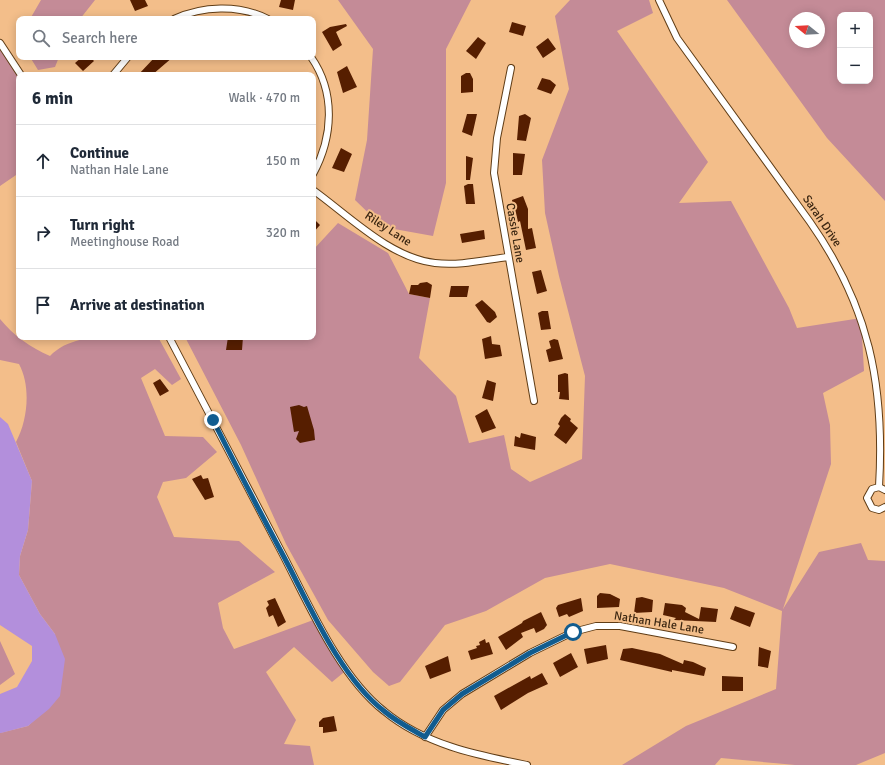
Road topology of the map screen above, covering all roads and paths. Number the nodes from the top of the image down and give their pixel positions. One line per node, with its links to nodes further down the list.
1 (659, 0): 15 (street, Sarah Drive)
2 (183, 16): 3 (street)
3 (260, 16)
4 (0, 43): 8 (street)
5 (126, 60): 9 (street)
6 (313, 60): 10 (street)
7 (511, 68): 12 (street, Cassie Lane)
8 (19, 72)
9 (116, 72)
10 (316, 167)
11 (316, 192): 12 (street, Riley Lane)
12 (508, 257): 14 (street, Cassie Lane)
13 (171, 340): 19 (street)
14 (534, 401)
15 (884, 425): 16 (street, Sarah Drive)
16 (882, 489): 17 (street, Sarah Drive)
17 (885, 507)
18 (733, 647): 19 (street, Nathan Hale Lane)
19 (425, 737): 20 (street)
20 (527, 765)

